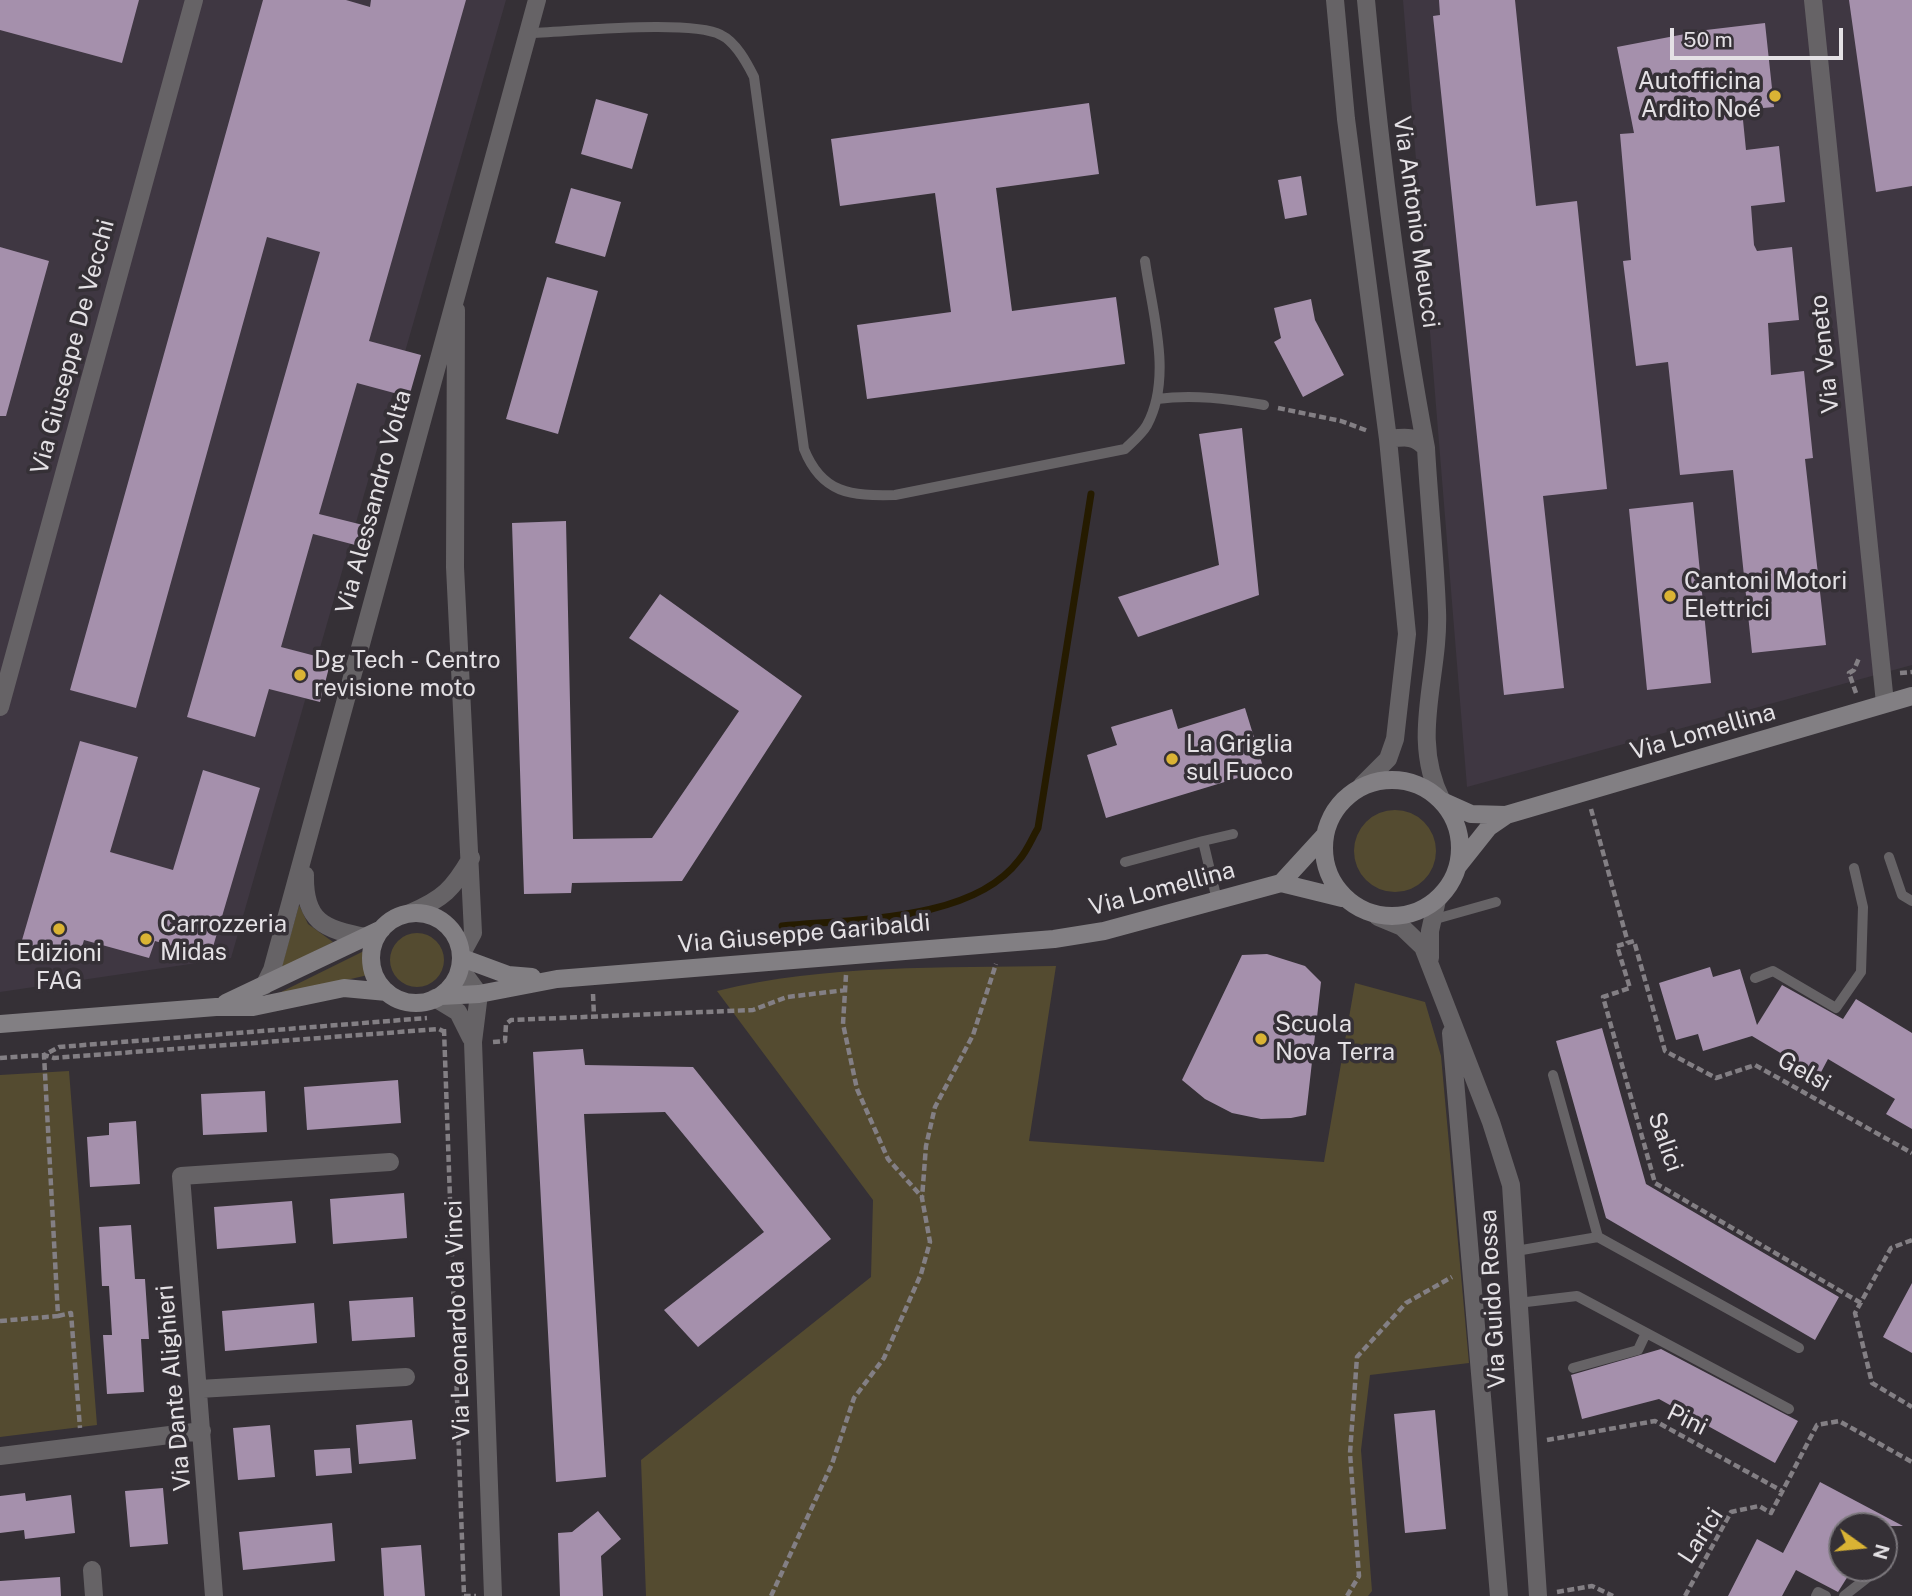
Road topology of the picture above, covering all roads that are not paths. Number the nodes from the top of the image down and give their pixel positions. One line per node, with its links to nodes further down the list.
1 (194, 0): 15 (street, Via Giuseppe De Vecchi)
2 (537, 0): 6 (street, Via Alessandro Volta)
3 (1335, 0): 11 (street)
4 (1366, 0): 12 (street, Via Antonio Meucci)
5 (1813, 0): 14 (street, Via Veneto)
6 (528, 33): 8 (street, Via Alessandro Volta); 9 (lane)
7 (1145, 261): 9 (lane)
8 (456, 286): 22 (street, Via Alessandro Volta); 24 (street, Via Alessandro Volta)
9 (1157, 399): 10 (lane)
10 (1264, 405)
11 (1388, 439): 12 (street); 16 (street)
12 (1426, 448): 17 (street, Via Antonio Meucci)
13 (1912, 696): 14 (main road, Via Lomellina)
14 (1885, 703): 18 (main road, Via Lomellina)
15 (0, 707)
16 (1362, 785): 17 (main road); 20 (main road)
17 (1442, 801): 18 (main road, Via Lomellina); 26 (main road)
18 (1506, 815): 26 (main road, Via Lomellina)
19 (1233, 834): 21 (lane)
20 (1325, 835): 28 (main road); 29 (main road)
21 (1203, 841): 25 (lane); 30 (lane)
22 (306, 852): 37 (street, Via Alessandro Volta); 43 (street, Via Alessandro Volta)
23 (1889, 857): 32 (lane)
24 (471, 858): 34 (street); 39 (street, Via Alessandro Volta)
25 (1125, 862)
26 (1458, 866): 31 (main road)
27 (1854, 868): 41 (lane)
28 (1282, 883): 29 (main road, Via Lomellina); 30 (main road, Via Lomellina)
29 (1342, 898): 35 (main road)
30 (1217, 900): 38 (main road, Via Lomellina)
31 (1437, 900): 35 (main road); 36 (street, Via Guido Rossa)
32 (1912, 901)
33 (1496, 902): 36 (lane)
34 (410, 913): 37 (main road); 39 (main road)
35 (1378, 917): 40 (street, Via Guido Rossa)
36 (1432, 920): 40 (street, Via Guido Rossa)
37 (374, 933): 43 (main road); 44 (main road)
38 (1054, 939): 42 (main road, Via Giuseppe Garibaldi)
39 (461, 960): 42 (main road, Via Giuseppe Garibaldi); 45 (street); 46 (main road)
40 (1430, 965): 48 (street, Via Guido Rossa)
41 (1755, 978)
42 (557, 979): 45 (main road, Via Giuseppe Garibaldi)
43 (264, 986): 47 (main road)
44 (387, 992): 46 (main road); 47 (main road)
45 (479, 994): 46 (main road, Via Giuseppe Garibaldi); 50 (street)
46 (438, 997): 50 (street)
47 (216, 1007): 49 (main road)
48 (1449, 1008): 54 (street, Via Guido Rossa); 69 (street, Via Guido Rossa)
49 (0, 1024)
50 (472, 1042): 68 (street, Via Leonardo da Vinci)
51 (1553, 1075): 53 (lane)
52 (390, 1162): 60 (street, Via Dante Alighieri)
53 (1598, 1237): 54 (lane); 57 (lane)
54 (1516, 1251): 55 (street, Via Guido Rossa)
55 (1518, 1303): 56 (lane); 70 (street, Via Guido Rossa)
56 (1646, 1333): 58 (lane); 61 (lane)
57 (1798, 1348)
58 (1573, 1368)
59 (405, 1377): 60 (street)
60 (199, 1389): 62 (street, Via Dante Alighieri)
61 (1789, 1409)
62 (202, 1431): 63 (street); 67 (street, Via Dante Alighieri)
63 (0, 1456)
64 (92, 1570): 66 (street)
65 (1862, 1582): 73 (lane)
66 (94, 1596)
67 (214, 1596)
68 (493, 1596)
69 (1499, 1596)
70 (1538, 1596)
71 (1816, 1596): 72 (lane)
72 (1826, 1596)
73 (1844, 1596)

